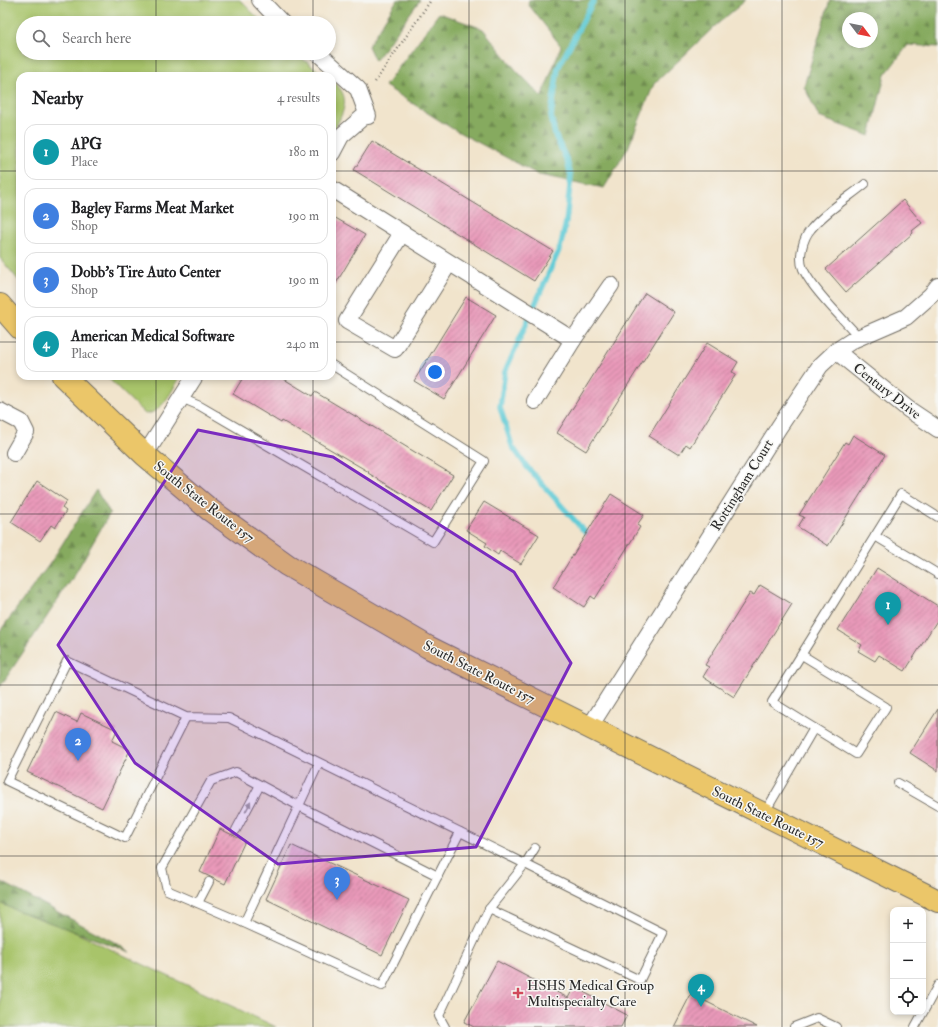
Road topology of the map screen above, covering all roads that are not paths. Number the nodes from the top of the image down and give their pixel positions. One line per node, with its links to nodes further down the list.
1 (260, 0): 2 (street)
2 (275, 16)
3 (326, 60): 4 (street)
4 (336, 145)
5 (865, 184): 13 (lane)
6 (336, 192): 7 (street)
7 (402, 233): 8 (street); 8 (street)
8 (449, 262): 14 (street)
9 (611, 285): 14 (street)
10 (938, 286): 13 (street, Rottingham Court)
11 (0, 305): 12 (main road)
12 (16, 323)
13 (859, 337): 15 (street, Rottingham Court)
14 (573, 340): 20 (street)
15 (836, 351): 22 (street, Century Drive); 30 (street, Rottingham Court)
16 (336, 368): 19 (lane)
17 (67, 380): 24 (main road, South State Route 157)
18 (192, 380): 19 (street)
19 (181, 398): 24 (street)
20 (535, 401)
21 (0, 411): 23 (street)
22 (938, 429)
23 (14, 453)
24 (146, 455): 30 (main road, South State Route 157)
25 (938, 517): 26 (lane)
26 (875, 536): 27 (lane); 28 (lane)
27 (938, 574)
28 (802, 655): 31 (lane); 31 (lane)
29 (186, 718): 29 (lane); 32 (lane)
30 (589, 728): 37 (main road, South State Route 157)
31 (814, 728): 37 (lane)
32 (319, 762): 35 (lane); 39 (lane)
33 (898, 782): 36 (lane)
34 (260, 785): 35 (lane); 38 (lane, one-way to 34); 45 (lane)
35 (299, 806): 42 (lane); 47 (lane)
36 (938, 806)
37 (764, 814): 44 (main road, South State Route 157)
38 (236, 830)
39 (460, 832): 41 (lane); 42 (lane)
40 (535, 848): 41 (lane)
41 (525, 864): 46 (lane); 46 (lane)
42 (438, 876): 47 (lane)
43 (209, 882): 45 (lane)
44 (938, 901)
45 (198, 903): 47 (lane)
46 (489, 908): 49 (lane)
47 (244, 923)
48 (938, 985): 52 (lane)
49 (445, 1027)
50 (794, 1027): 51 (lane)
51 (836, 1027)
52 (915, 1027)

